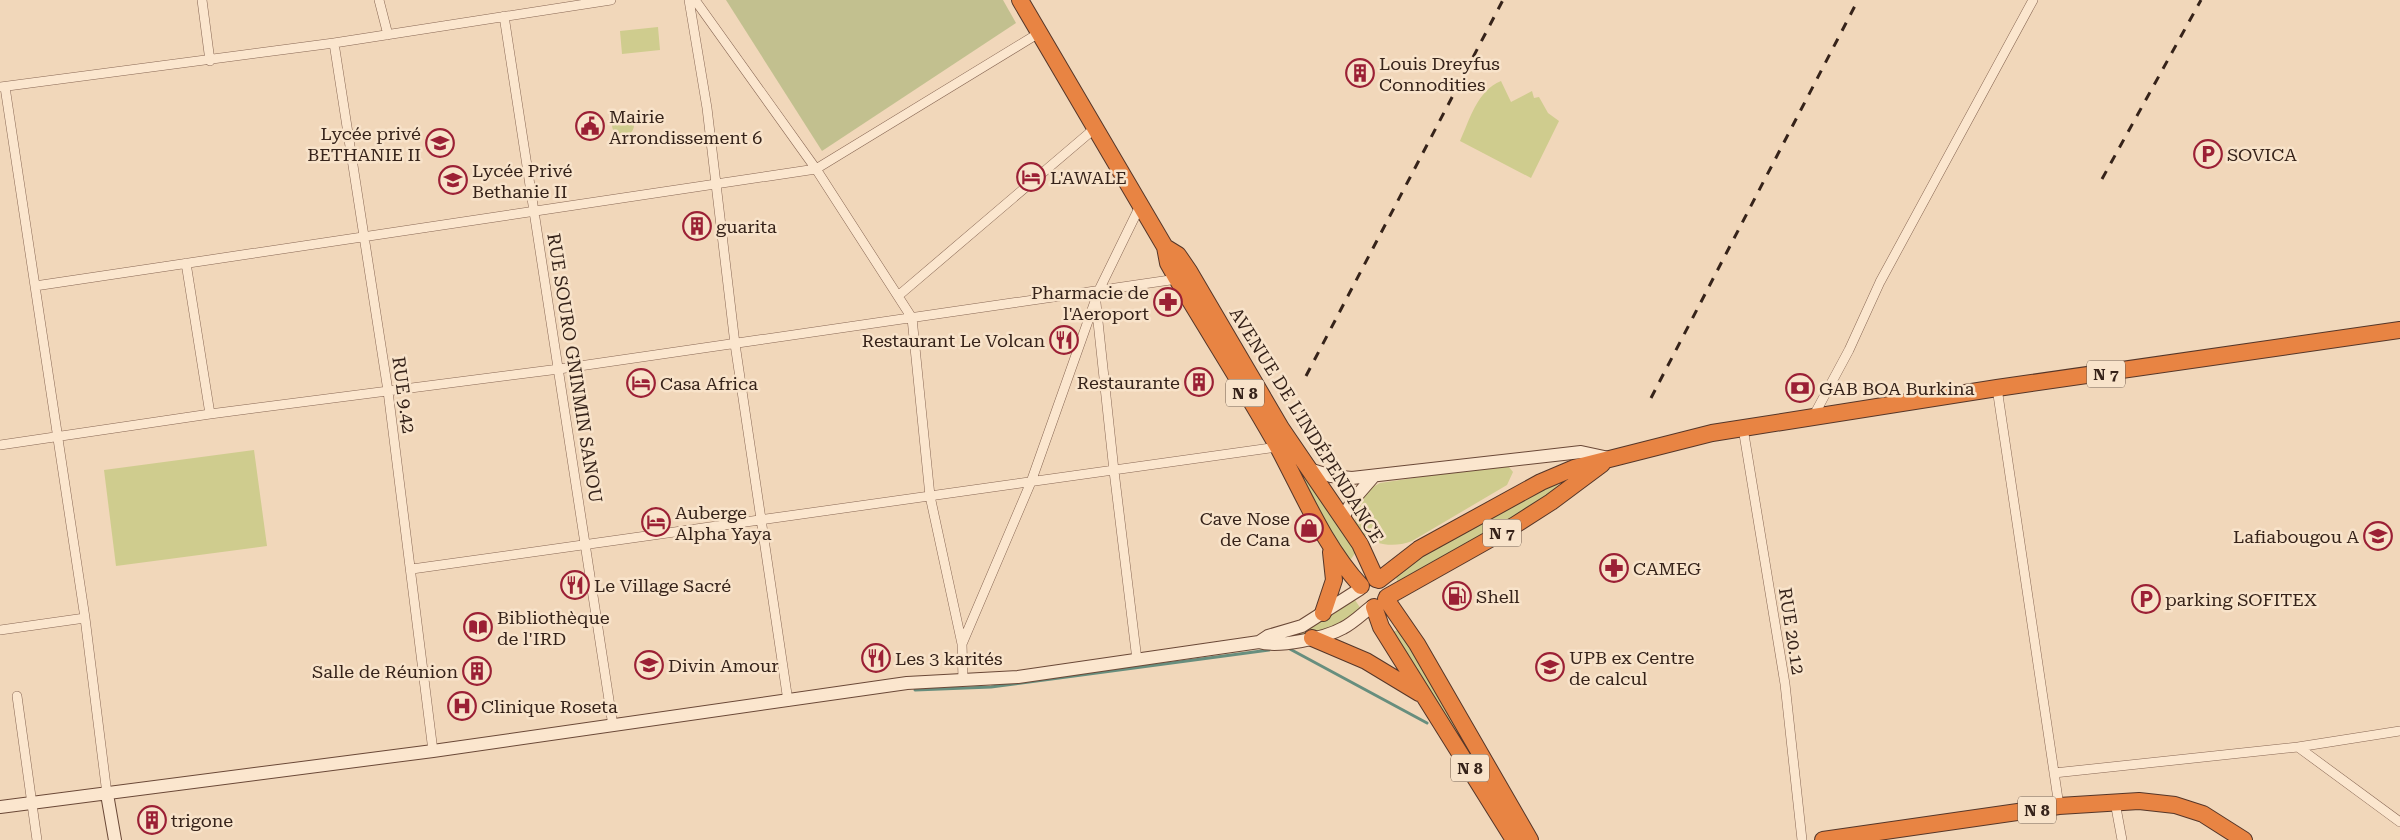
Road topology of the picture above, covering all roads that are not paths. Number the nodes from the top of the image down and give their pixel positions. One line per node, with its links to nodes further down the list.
1 (202, 0): 12 (street)
2 (379, 0): 10 (street)
3 (611, 0): 8 (street)
4 (689, 0): 16 (street)
5 (695, 0): 15 (street)
6 (1020, 0): 9 (highway, AVENUE DE L'INDÉPENDANCE / N 8)
7 (2033, 0): 34 (street)
8 (504, 16): 10 (street); 18 (street, RUE SOURO GNINMIN SANOU)
9 (1039, 33): 14 (highway, AVENUE DE L'INDÉPENDANCE / N 8); 15 (street)
10 (388, 35): 11 (street)
11 (334, 43): 12 (street); 19 (street, RUE 9.42)
12 (210, 61): 13 (street)
13 (2, 87): 23 (street)
14 (1094, 129): 17 (highway, AVENUE DE L'INDÉPENDANCE / N 8); 25 (street)
15 (816, 169): 16 (street); 25 (street)
16 (716, 184): 18 (street); 29 (street)
17 (1140, 206): 20 (highway, AVENUE DE L'INDÉPENDANCE / N 8); 24 (street)
18 (534, 211): 19 (street); 30 (street, RUE SOURO GNINMIN SANOU)
19 (365, 236): 21 (street); 32 (street, RUE 9.42)
20 (1165, 247): 22 (highway, AVENUE DE L'INDÉPENDANCE / N 8); 40 (highway, AVENUE DE L'INDÉPENDANCE / N 8)
21 (186, 263): 23 (street); 33 (street)
22 (1177, 279): 24 (street); 38 (highway, AVENUE DE L'INDÉPENDANCE / N 8)
23 (35, 286): 36 (street)
24 (1099, 290): 26 (street); 27 (street)
25 (898, 296): 27 (street)
26 (1096, 300): 41 (street); 43 (street)
27 (912, 318): 29 (street); 44 (street)
28 (2400, 330): 31 (highway, N 7)
29 (735, 344): 30 (street); 46 (street)
30 (559, 369): 32 (street); 48 (street, RUE SOURO GNINMIN SANOU)
31 (1997, 388): 34 (highway, N 7); 68 (street)
32 (388, 391): 33 (street); 49 (street, RUE 9.42)
33 (210, 414): 36 (street)
34 (1813, 417): 35 (highway, N 7)
35 (1743, 428): 39 (highway, N 7); 79 (street, RUE 20.12)
36 (57, 437): 37 (street); 54 (street)
37 (0, 445)
38 (1277, 447): 41 (street); 47 (highway, AVENUE DE L'INDÉPENDANCE / N 8)
39 (1609, 458): 42 (main road); 50 (highway, N 7); 52 (highway, N 7)
40 (1309, 469): 42 (main road); 45 (highway, AVENUE DE L'INDÉPENDANCE / N 8)
41 (1114, 472): 43 (street); 59 (street)
42 (1373, 477): 45 (main road)
43 (1031, 482): 44 (street); 58 (street)
44 (930, 496): 46 (street); 58 (street)
45 (1343, 517): 50 (highway, AVENUE DE L'INDÉPENDANCE / N 8)
46 (761, 520): 48 (street); 63 (street)
47 (1326, 538): 51 (highway, AVENUE DE L'INDÉPENDANCE / N 8); 53 (highway)
48 (585, 544): 49 (street); 64 (street, RUE SOURO GNINMIN SANOU)
49 (412, 569): 67 (street, RUE 9.42)
50 (1377, 579): 51 (highway); 52 (highway)
51 (1360, 588): 52 (highway); 53 (main road)
52 (1379, 602): 56 (main road); 62 (highway, N 8); 78 (highway, N 8)
53 (1323, 613): 57 (main road)
54 (85, 618): 55 (street); 69 (street)
55 (0, 630)
56 (1312, 638): 57 (main road); 62 (highway)
57 (1259, 642): 59 (main road)
58 (962, 644): 60 (street)
59 (1137, 660): 60 (main road)
60 (963, 679): 63 (main road)
61 (17, 696): 71 (street)
62 (1425, 698): 77 (highway, N 8)
63 (788, 701): 64 (main road)
64 (613, 726): 67 (main road)
65 (2400, 731): 66 (street)
66 (2298, 747): 68 (street); 74 (street)
67 (433, 751): 69 (main road)
68 (2054, 773): 72 (street)
69 (108, 794): 71 (main road); 76 (main road)
70 (2115, 802): 72 (highway, N 8); 81 (street); 82 (highway, N 8)
71 (32, 803): 73 (main road); 75 (street)
72 (2059, 806): 80 (highway, N 8)
73 (0, 807)
74 (2400, 822)
75 (37, 840)
76 (115, 840)
77 (1514, 840)
78 (1530, 840)
79 (1802, 840)
80 (1825, 840)
81 (2122, 840)
82 (2244, 840)

